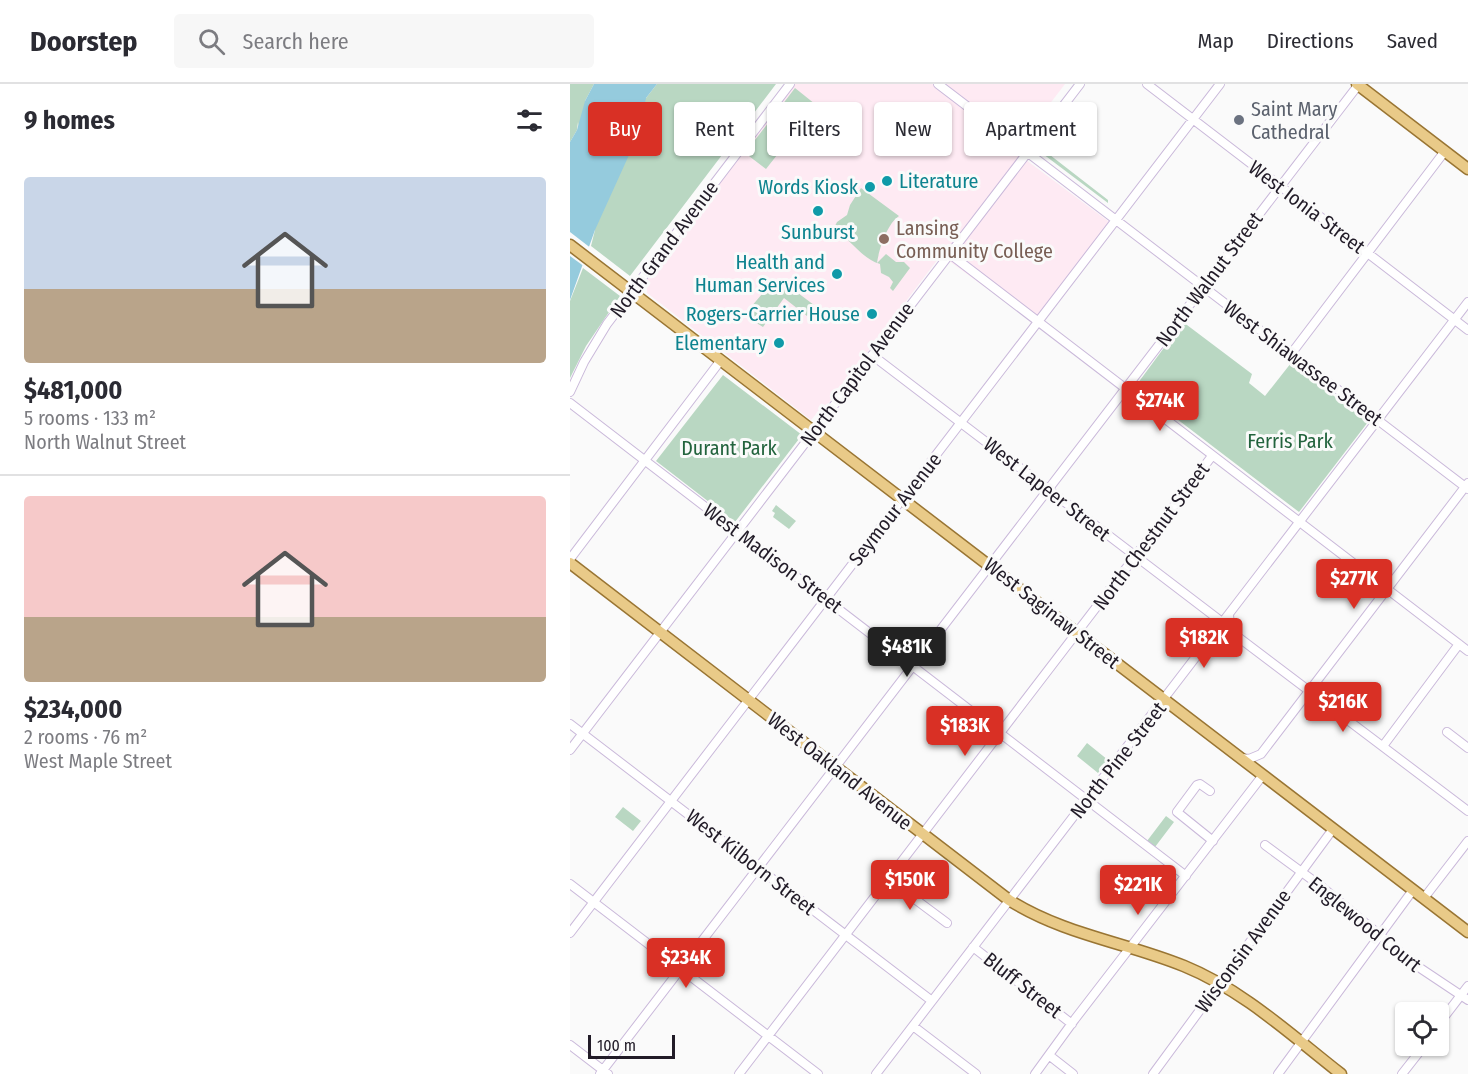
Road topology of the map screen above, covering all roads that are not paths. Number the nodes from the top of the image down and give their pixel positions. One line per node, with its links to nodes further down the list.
1 (790, 84): 20 (street, North Grand Avenue)
2 (939, 84): 8 (street, West Shiawassee Street)
3 (1080, 84): 7 (street, North Capitol Avenue)
4 (1147, 84): 9 (street, West Ionia Street)
5 (1220, 84): 9 (street, Seymour Avenue)
6 (1358, 84): 10 (main road); 14 (street, North Walnut Street)
7 (1066, 102)
8 (964, 103)
9 (1193, 119): 14 (street, West Ionia Street); 15 (street, Seymour Avenue)
10 (1444, 151): 13 (main road); 17 (street)
11 (1025, 156): 18 (street, North Capitol Avenue)
12 (1033, 156): 15 (street, West Shiawassee Street)
13 (1468, 169)
14 (1280, 186): 17 (street, West Ionia Street); 19 (street, North Walnut Street)
15 (1116, 220): 19 (street, West Shiawassee Street); 23 (street, Seymour Avenue)
16 (570, 245): 20 (main road, West Saginaw Street)
17 (1367, 253): 22 (street, West Ionia Street); 25 (street)
18 (950, 254): 23 (street); 26 (street, North Capitol Avenue)
19 (1203, 287): 25 (street, West Shiawassee Street); 28 (street, North Walnut Street)
20 (631, 292): 27 (main road, West Saginaw Street); 29 (street, North Grand Avenue)
21 (1468, 302): 22 (street, North Pine Street)
22 (1455, 320): 24 (street, West Ionia Street); 31 (street, North Pine Street)
23 (1038, 322): 28 (street); 32 (street, Seymour Avenue)
24 (1468, 330)
25 (1291, 354): 31 (street, West Shiawassee Street)
26 (873, 355): 32 (street, West Lapeer Street); 33 (street, North Capitol Avenue)
27 (722, 360): 33 (main road, West Saginaw Street); 35 (street)
28 (1125, 389): 34 (street); 37 (street, North Walnut Street)
29 (570, 392)
30 (570, 403): 35 (street, West Madison Street)
31 (1378, 420): 36 (street, West Shiawassee Street); 39 (street, North Pine Street)
32 (961, 423): 37 (street, West Lapeer Street); 38 (street, Seymour Avenue)
33 (814, 430): 38 (main road, West Saginaw Street); 40 (street, North Capitol Avenue)
34 (1212, 456): 39 (street); 41 (street, North Chestnut Street)
35 (645, 460): 40 (street, West Madison Street); 42 (street)
36 (1467, 486): 44 (street)
37 (1047, 490): 41 (street, West Lapeer Street); 43 (street, North Walnut Street)
38 (903, 499): 43 (main road, West Saginaw Street); 45 (street, Seymour Avenue)
39 (1299, 522): 44 (street); 46 (street, North Pine Street)
40 (737, 530): 45 (street, West Madison Street); 48 (street, North Capitol Avenue)
41 (1135, 557): 47 (street, West Lapeer Street); 49 (street, North Chestnut Street)
42 (570, 561): 48 (main road, West Oakland Avenue)
43 (990, 566): 49 (main road, West Saginaw Street); 52 (street, North Walnut Street)
44 (1387, 589): 50 (street); 53 (street)
45 (826, 599): 52 (street, West Madison Street); 55 (street, Seymour Avenue)
46 (1230, 613): 47 (street, North Pine Street); 53 (street)
47 (1222, 622): 54 (street, North Pine Street)
48 (660, 632): 55 (main road, West Oakland Avenue); 59 (street, North Capitol Avenue)
49 (1077, 633): 54 (main road, West Saginaw Street); 58 (street, North Chestnut Street)
50 (1459, 645): 51 (street); 60 (street)
51 (1468, 651)
52 (913, 666): 58 (street, West Madison Street); 64 (street, North Walnut Street)
53 (1309, 690): 60 (street); 63 (street)
54 (1164, 699): 63 (main road, West Saginaw Street); 67 (street, North Pine Street)
55 (748, 700): 64 (main road, West Oakland Avenue); 68 (street, Seymour Avenue)
56 (570, 724): 59 (street, West Kilborn Street)
57 (1447, 732): 61 (street)
58 (1000, 733): 67 (street, West Madison Street); 71 (street, North Chestnut Street)
59 (582, 734): 62 (street, North Capitol Avenue); 68 (street, West Kilborn Street)
60 (1383, 746): 69 (street)
61 (1468, 748)
62 (570, 750)
63 (1242, 758): 65 (main road, West Saginaw Street)
64 (836, 767): 71 (main road, West Oakland Avenue); 75 (street, North Walnut Street)
65 (1263, 775): 70 (main road, West Saginaw Street); 72 (street)
66 (1210, 792): 72 (street)
67 (1086, 800): 77 (street, West Madison Street); 82 (street, North Pine Street)
68 (671, 801): 75 (street, West Kilborn Street); 83 (street, Seymour Avenue)
69 (1468, 811)
70 (1333, 829): 76 (street, Wisconsin Avenue); 80 (main road, West Saginaw Street)
71 (922, 835): 78 (street, North Chestnut Street); 82 (main road, West Oakland Avenue)
72 (1213, 841): 77 (street)
73 (1468, 841): 81 (street)
74 (1265, 845): 76 (street, Englewood Court)
75 (758, 868): 88 (street, West Kilborn Street); 91 (street, North Walnut Street)
76 (1301, 873): 87 (street, Englewood Court); 92 (street, Wisconsin Avenue)
77 (1186, 876): 90 (street)
78 (888, 879): 84 (street); 88 (street, North Chestnut Street)
79 (570, 884): 83 (street)
80 (1413, 890): 81 (main road, West Saginaw Street); 87 (street)
81 (1424, 898): 85 (main road, West Saginaw Street)
82 (1010, 900): 89 (street, North Pine Street); 90 (main road, West Oakland Avenue)
83 (594, 902): 86 (street, Seymour Avenue); 91 (street)
84 (947, 923)
85 (1468, 932)
86 (570, 933)
87 (1381, 934): 94 (street, Englewood Court); 100 (street)
88 (845, 935): 95 (street, West Kilborn Street); 99 (street, North Chestnut Street)
89 (973, 947): 95 (street, North Pine Street); 97 (street, Bluff Street)
90 (1130, 949): 92 (main road, West Oakland Avenue); 97 (street)
91 (681, 969): 99 (street); 104 (street, North Walnut Street)
92 (1220, 983): 100 (main road, West Oakland Avenue); 111 (street, Wisconsin Avenue)
93 (1468, 986): 94 (street)
94 (1464, 998): 96 (street)
95 (932, 1001): 98 (street, North Pine Street)
96 (1449, 1014)
97 (1072, 1024): 102 (street)
98 (913, 1026): 107 (street, North Pine Street); 108 (street)
99 (768, 1035): 105 (street, North Chestnut Street); 106 (street)
100 (1301, 1043): 112 (street); 113 (main road, West Oakland Avenue)
101 (570, 1045): 104 (street)
102 (1050, 1056): 109 (street); 110 (street)
103 (1416, 1056): 114 (street)
104 (604, 1073)
105 (739, 1074)
106 (818, 1074)
107 (876, 1074)
108 (976, 1074)
109 (1035, 1074)
110 (1073, 1074)
111 (1153, 1074)
112 (1278, 1074)
113 (1341, 1074)
114 (1402, 1074)

